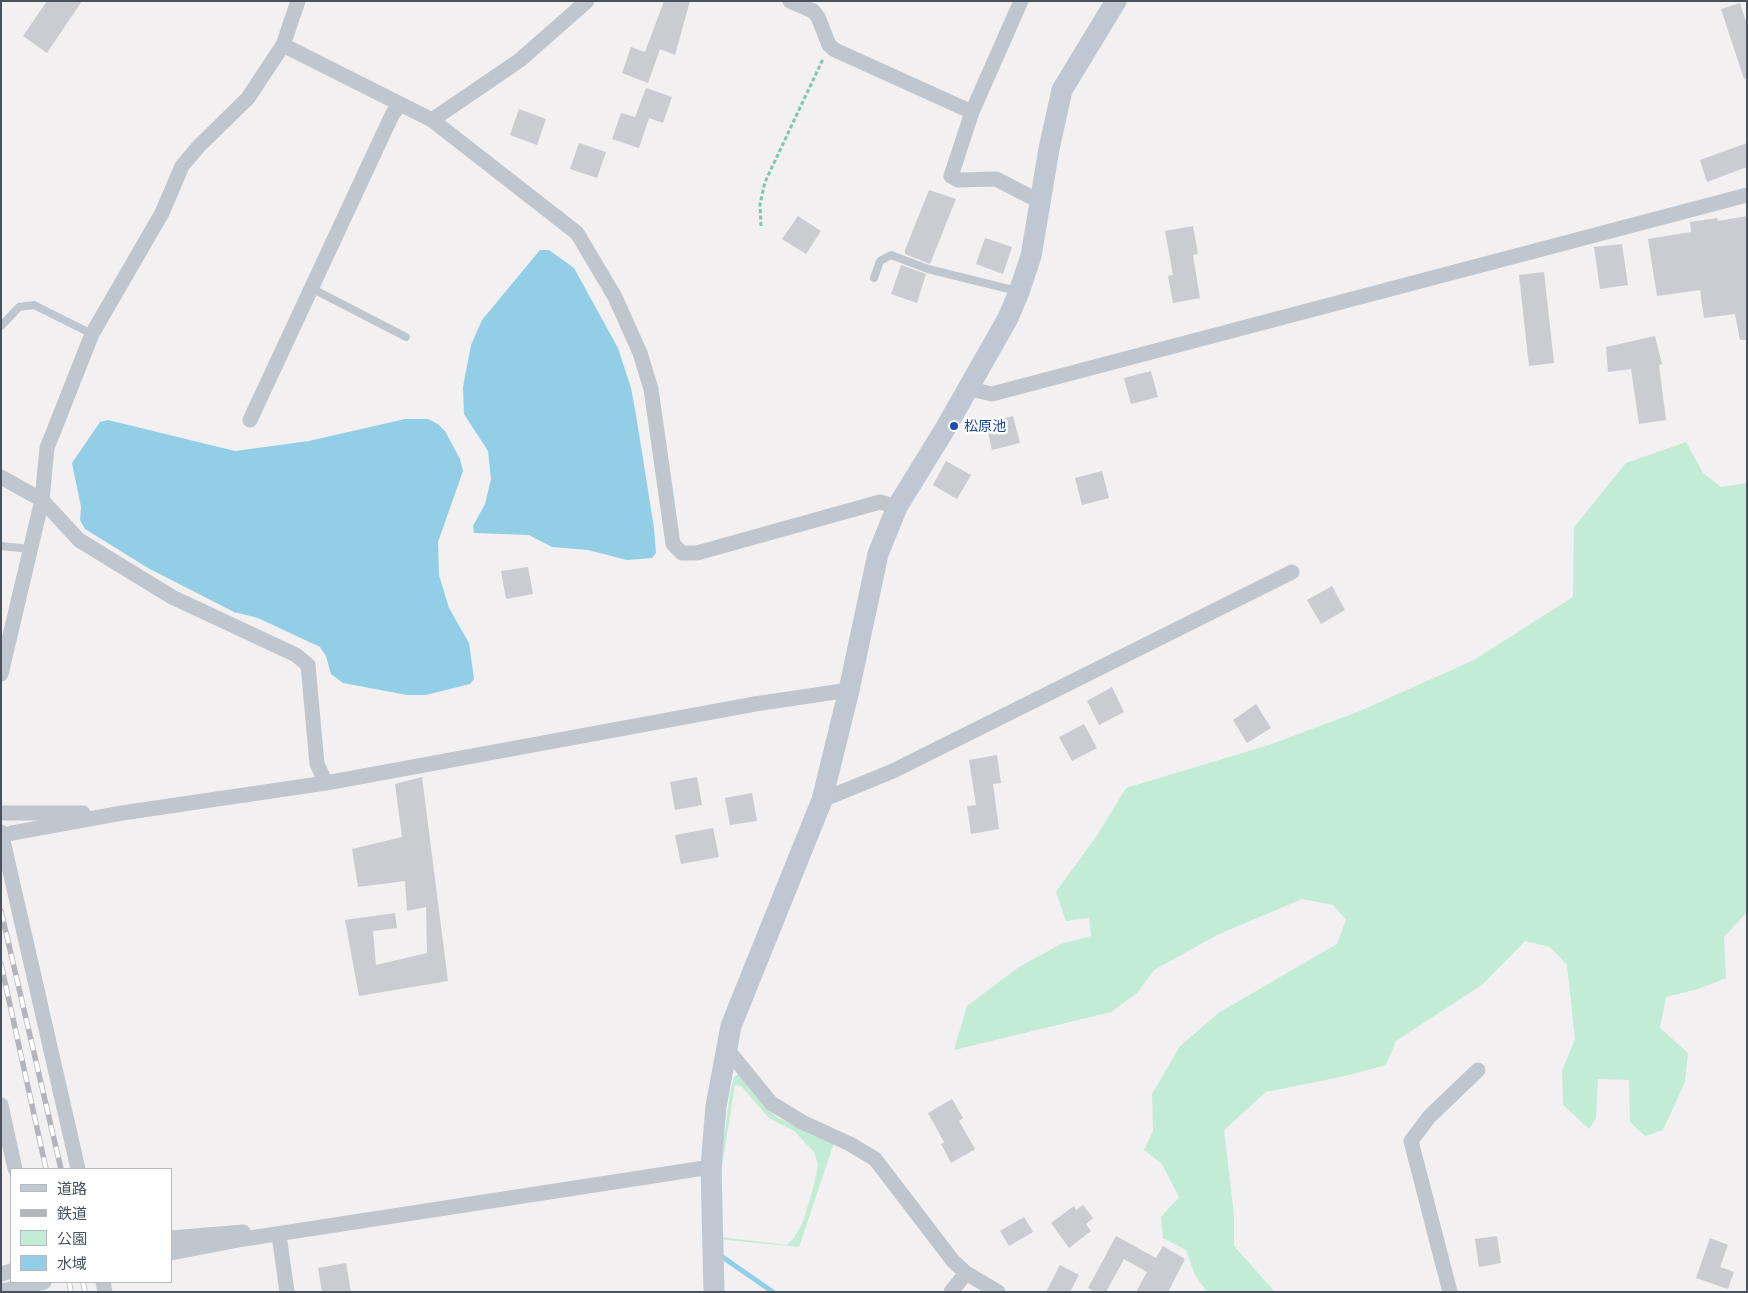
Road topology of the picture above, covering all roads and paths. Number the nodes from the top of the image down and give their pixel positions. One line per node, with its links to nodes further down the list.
1 (298, 1): 6 (street)
2 (587, 1): 10 (street)
3 (790, 1): 7 (street)
4 (1022, 1): 9 (street)
5 (1116, 1): 12 (street)
6 (283, 45): 8 (street); 18 (street)
7 (830, 45): 9 (street); 13 (path)
8 (400, 104): 10 (street); 15 (street)
9 (972, 112): 12 (street)
10 (432, 120): 24 (street)
11 (1747, 196): 20 (street)
12 (1039, 201): 16 (street)
13 (761, 226)
14 (874, 278): 16 (lane)
15 (311, 288): 19 (lane); 21 (street)
16 (1019, 292): 20 (street)
17 (1, 326): 18 (lane)
18 (92, 334): 23 (street)
19 (406, 337)
20 (966, 388): 24 (street)
21 (250, 420)
22 (1, 477): 23 (street)
23 (42, 500): 26 (street); 30 (street)
24 (897, 508): 29 (street)
25 (1, 546): 26 (lane)
26 (30, 549): 28 (street)
27 (1292, 572): 31 (street)
28 (1, 674)
29 (849, 690): 30 (street); 31 (street)
30 (326, 783): 33 (street)
31 (822, 800): 35 (street)
32 (1, 813): 33 (street)
33 (122, 814): 34 (street)
34 (5, 833): 40 (street)
35 (727, 1050): 38 (street); 45 (street)
36 (1478, 1070): 52 (street)
37 (1, 1105): 39 (street)
38 (711, 1167): 41 (street); 49 (street)
39 (14, 1168)
40 (78, 1168)
41 (279, 1235): 43 (street); 48 (street)
42 (172, 1238): 43 (street)
43 (244, 1239): 44 (street)
44 (172, 1253)
45 (966, 1274): 50 (street); 51 (street)
46 (38, 1285): 47 (street)
47 (1, 1291)
48 (288, 1292)
49 (714, 1292)
50 (951, 1292)
51 (998, 1292)
52 (1450, 1292)

